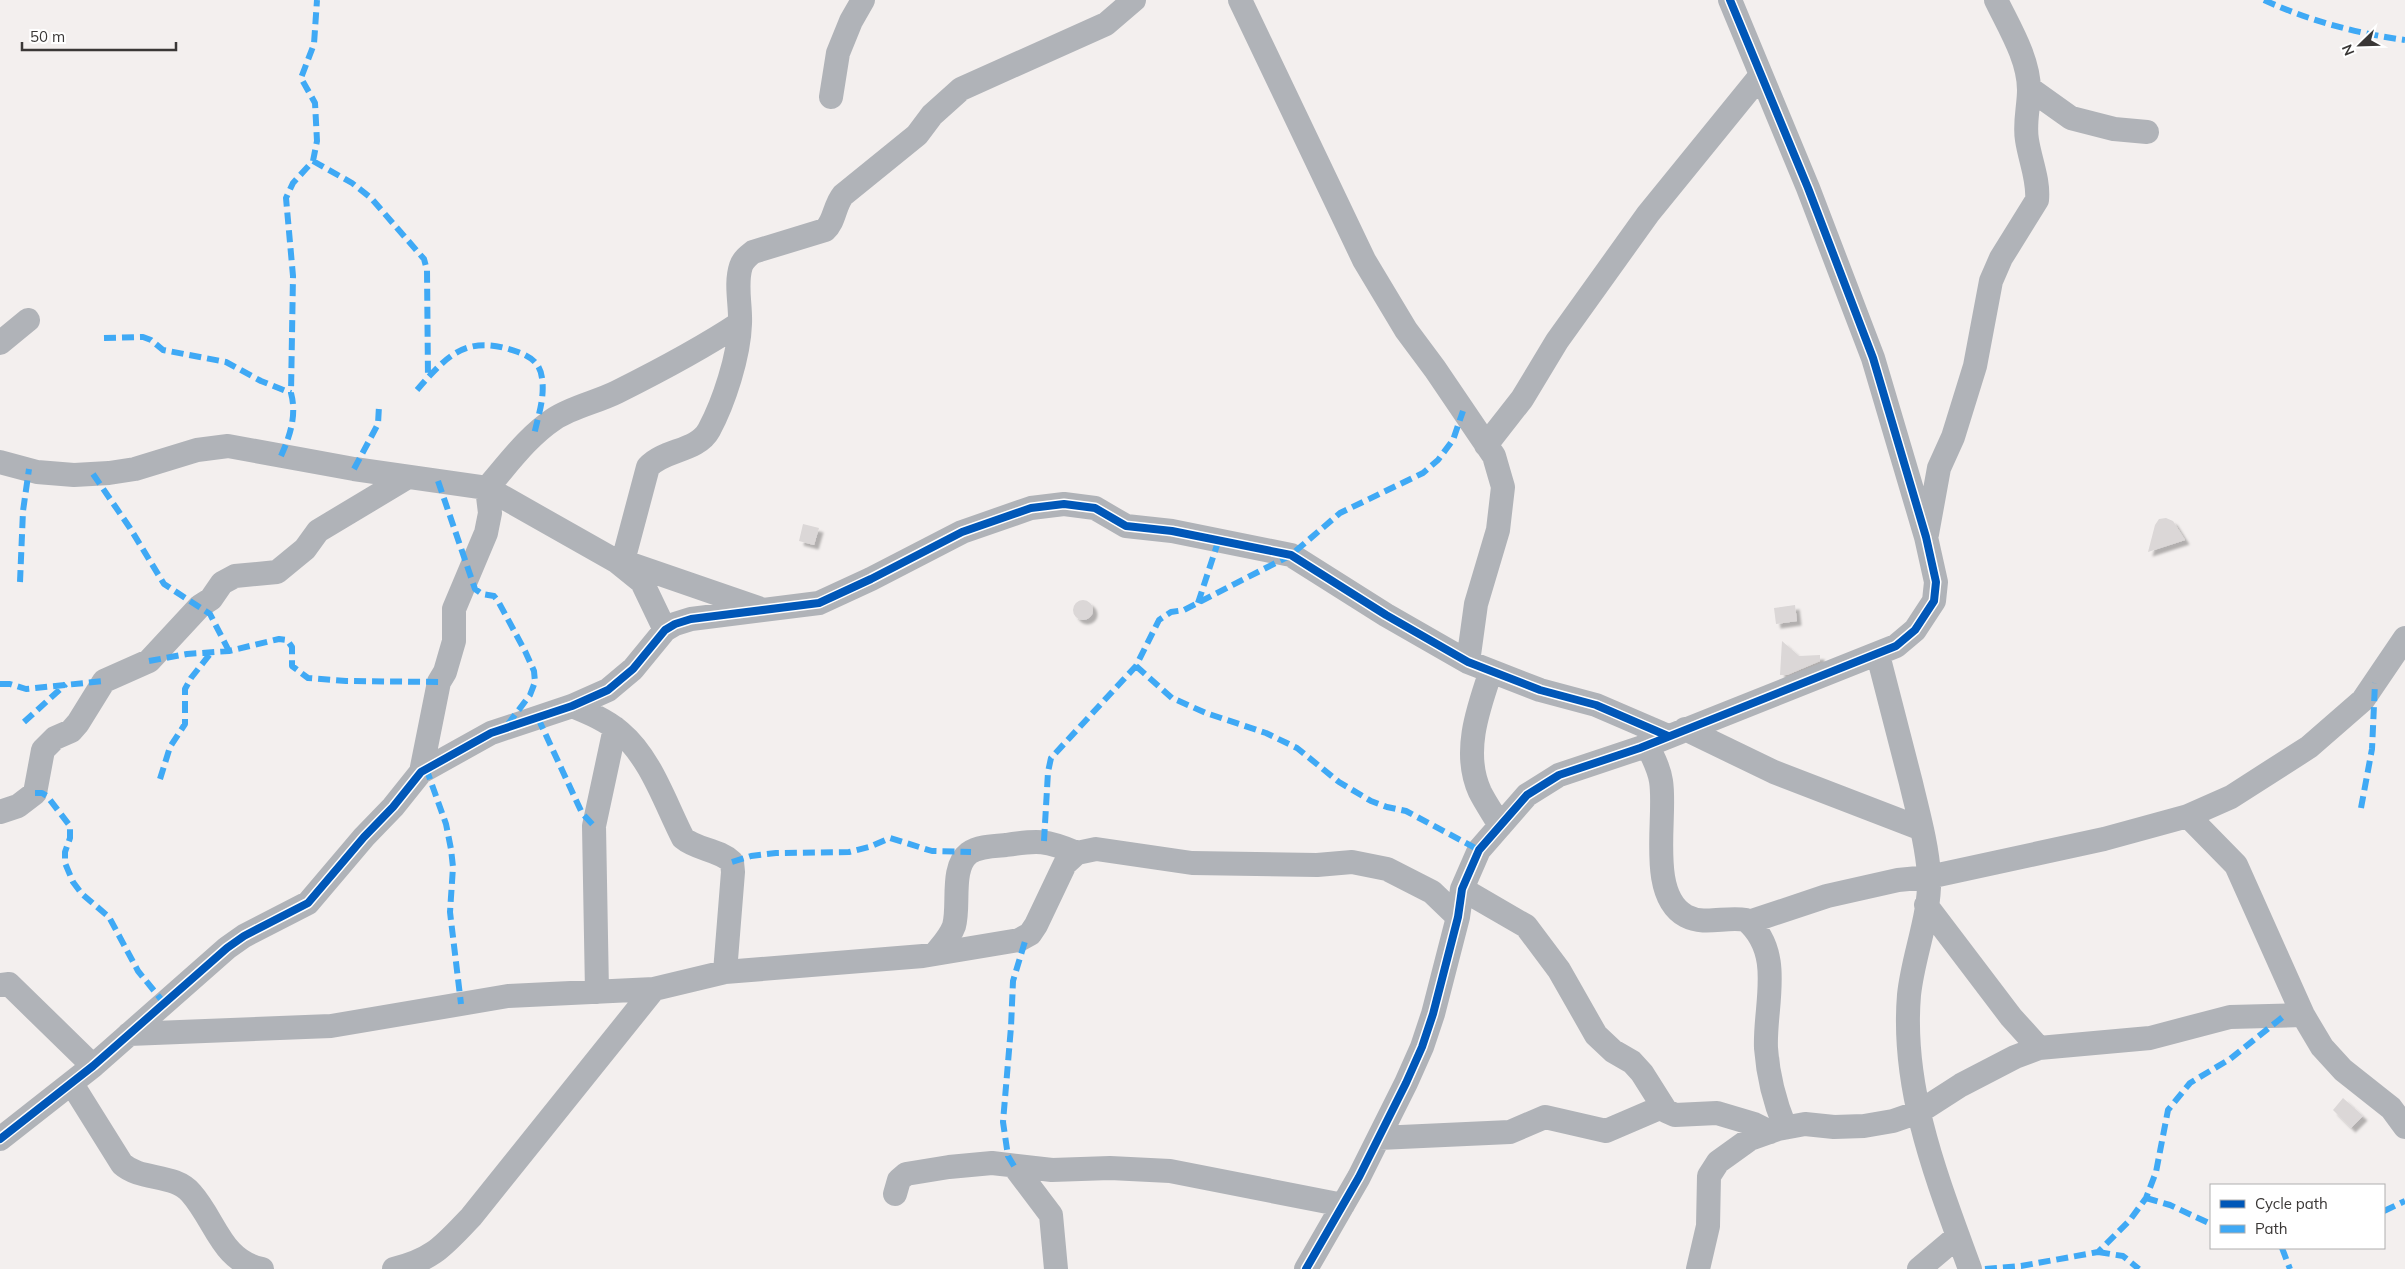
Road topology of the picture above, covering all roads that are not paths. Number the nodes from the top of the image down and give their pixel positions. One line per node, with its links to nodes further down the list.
1 (863, 0): 8 (street)
2 (1134, 0): 11 (street)
3 (1240, 0): 13 (street)
4 (1730, 0): 6 (street)
5 (1996, 0): 7 (street)
6 (1761, 75): 13 (street); 17 (street)
7 (2029, 88): 9 (street); 17 (street)
8 (831, 97)
9 (2147, 132)
10 (28, 320): 12 (street)
11 (740, 323): 16 (street); 18 (street)
12 (0, 343)
13 (1486, 445): 23 (street)
14 (0, 462): 15 (street)
15 (408, 477): 16 (street); 30 (street)
16 (487, 488): 18 (street); 29 (street)
17 (1926, 537): 22 (street)
18 (620, 561): 19 (street); 20 (street)
19 (767, 611): 20 (street); 23 (street)
20 (665, 630): 25 (street)
21 (2404, 643): 31 (street)
22 (1878, 655): 27 (street); 33 (street)
23 (1468, 662): 24 (street)
24 (1491, 670): 27 (street); 32 (street)
25 (572, 706): 26 (street); 29 (street)
26 (615, 728): 41 (street); 44 (street)
27 (1677, 733): 28 (street); 33 (street)
28 (1647, 745): 32 (street); 39 (street)
29 (421, 772): 46 (street)
30 (0, 812)
31 (2188, 816): 35 (street); 45 (street)
32 (1500, 826): 36 (street)
33 (1922, 829): 35 (street)
34 (1077, 853): 38 (street); 40 (street); 40 (street)
35 (1929, 877): 37 (street); 39 (street)
36 (1462, 889): 38 (street); 50 (street)
37 (1926, 905): 47 (street); 51 (street)
38 (1458, 917): 54 (street)
39 (1749, 922): 53 (street)
40 (934, 954): 41 (street)
41 (725, 972): 43 (street)
42 (0, 985): 48 (street)
43 (654, 989): 44 (street); 61 (street)
44 (597, 992): 46 (street)
45 (2303, 1015): 47 (street); 52 (street)
46 (129, 1034): 48 (street)
47 (2039, 1048): 51 (street)
48 (94, 1066): 49 (street)
49 (72, 1084): 55 (street); 60 (street)
50 (1662, 1107): 53 (street); 54 (street)
51 (1919, 1112): 53 (street); 59 (street)
52 (2405, 1127)
53 (1777, 1130): 64 (street)
54 (1379, 1138): 58 (street)
55 (0, 1139)
56 (1014, 1166): 57 (street); 58 (street); 62 (street)
57 (895, 1194)
58 (1343, 1205): 63 (street)
59 (1958, 1236): 65 (street); 66 (street)
60 (262, 1269)
61 (394, 1269)
62 (1056, 1269)
63 (1306, 1269)
64 (1698, 1269)
65 (1919, 1269)
66 (1970, 1269)

